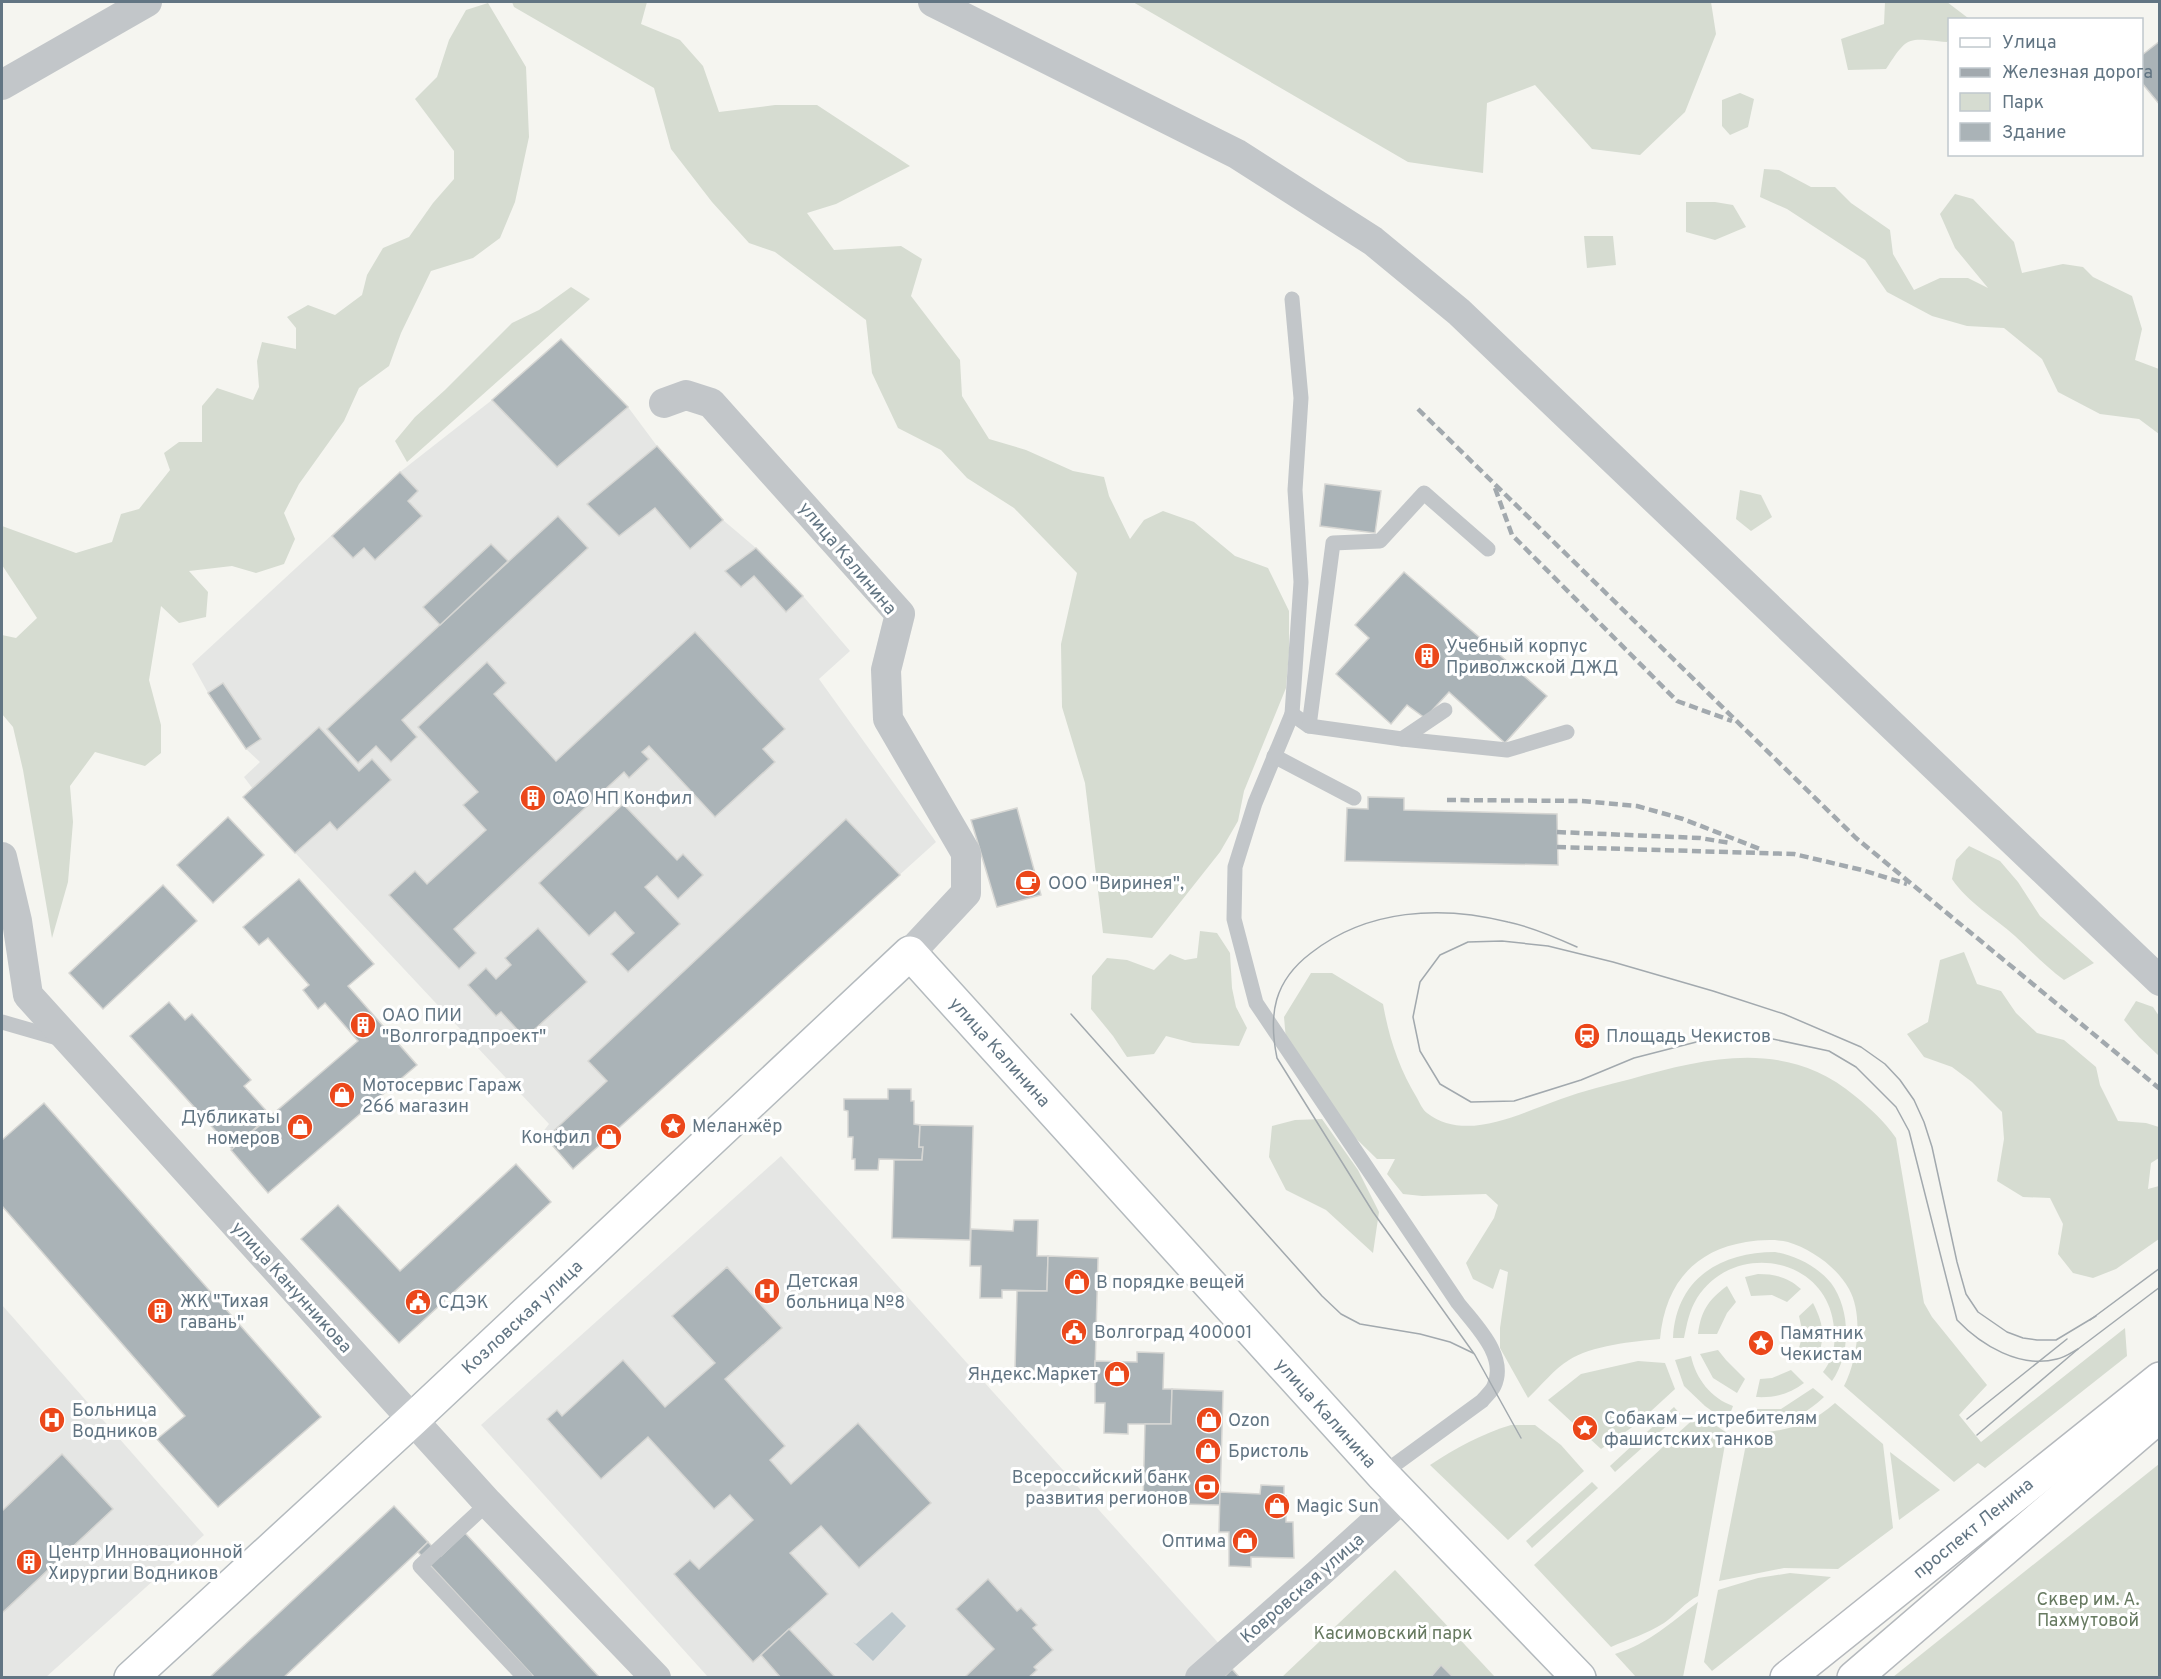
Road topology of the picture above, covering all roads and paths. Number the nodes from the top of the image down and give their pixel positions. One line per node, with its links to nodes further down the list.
1 (147, 2): 3 (street)
2 (933, 2): 16 (street)
3 (2, 85)
4 (1292, 299): 8 (lane)
5 (664, 403): 15 (street, улица Калинина)
6 (1488, 549): 9 (lane)
7 (1445, 710): 11 (lane)
8 (1292, 714): 9 (lane); 12 (lane)
9 (1309, 726): 11 (lane)
10 (1567, 732): 11 (lane)
11 (1401, 739)
12 (1274, 756): 13 (lane); 21 (lane)
13 (1354, 798)
14 (2, 857): 18 (street, улица Канунникова)
15 (910, 953): 20 (street, Козловская улица); 21 (street, улица Калинина)
16 (2160, 981)
17 (2, 1023): 18 (lane)
18 (70, 1042): 20 (street, улица Канунникова)
19 (2153, 1403): 28 (street, проспект Ленина); 29 (street, проспект Ленина)
20 (412, 1420): 22 (street, улица Канунникова); 23 (street, Козловская улица)
21 (1392, 1486): 26 (street, Ковровская улица); 27 (street, улица Калинина)
22 (488, 1503): 24 (lane); 25 (street, улица Канунникова)
23 (131, 1677)
24 (525, 1677)
25 (656, 1677)
26 (1200, 1677)
27 (1580, 1677)
28 (1787, 1677)
29 (1854, 1677)

